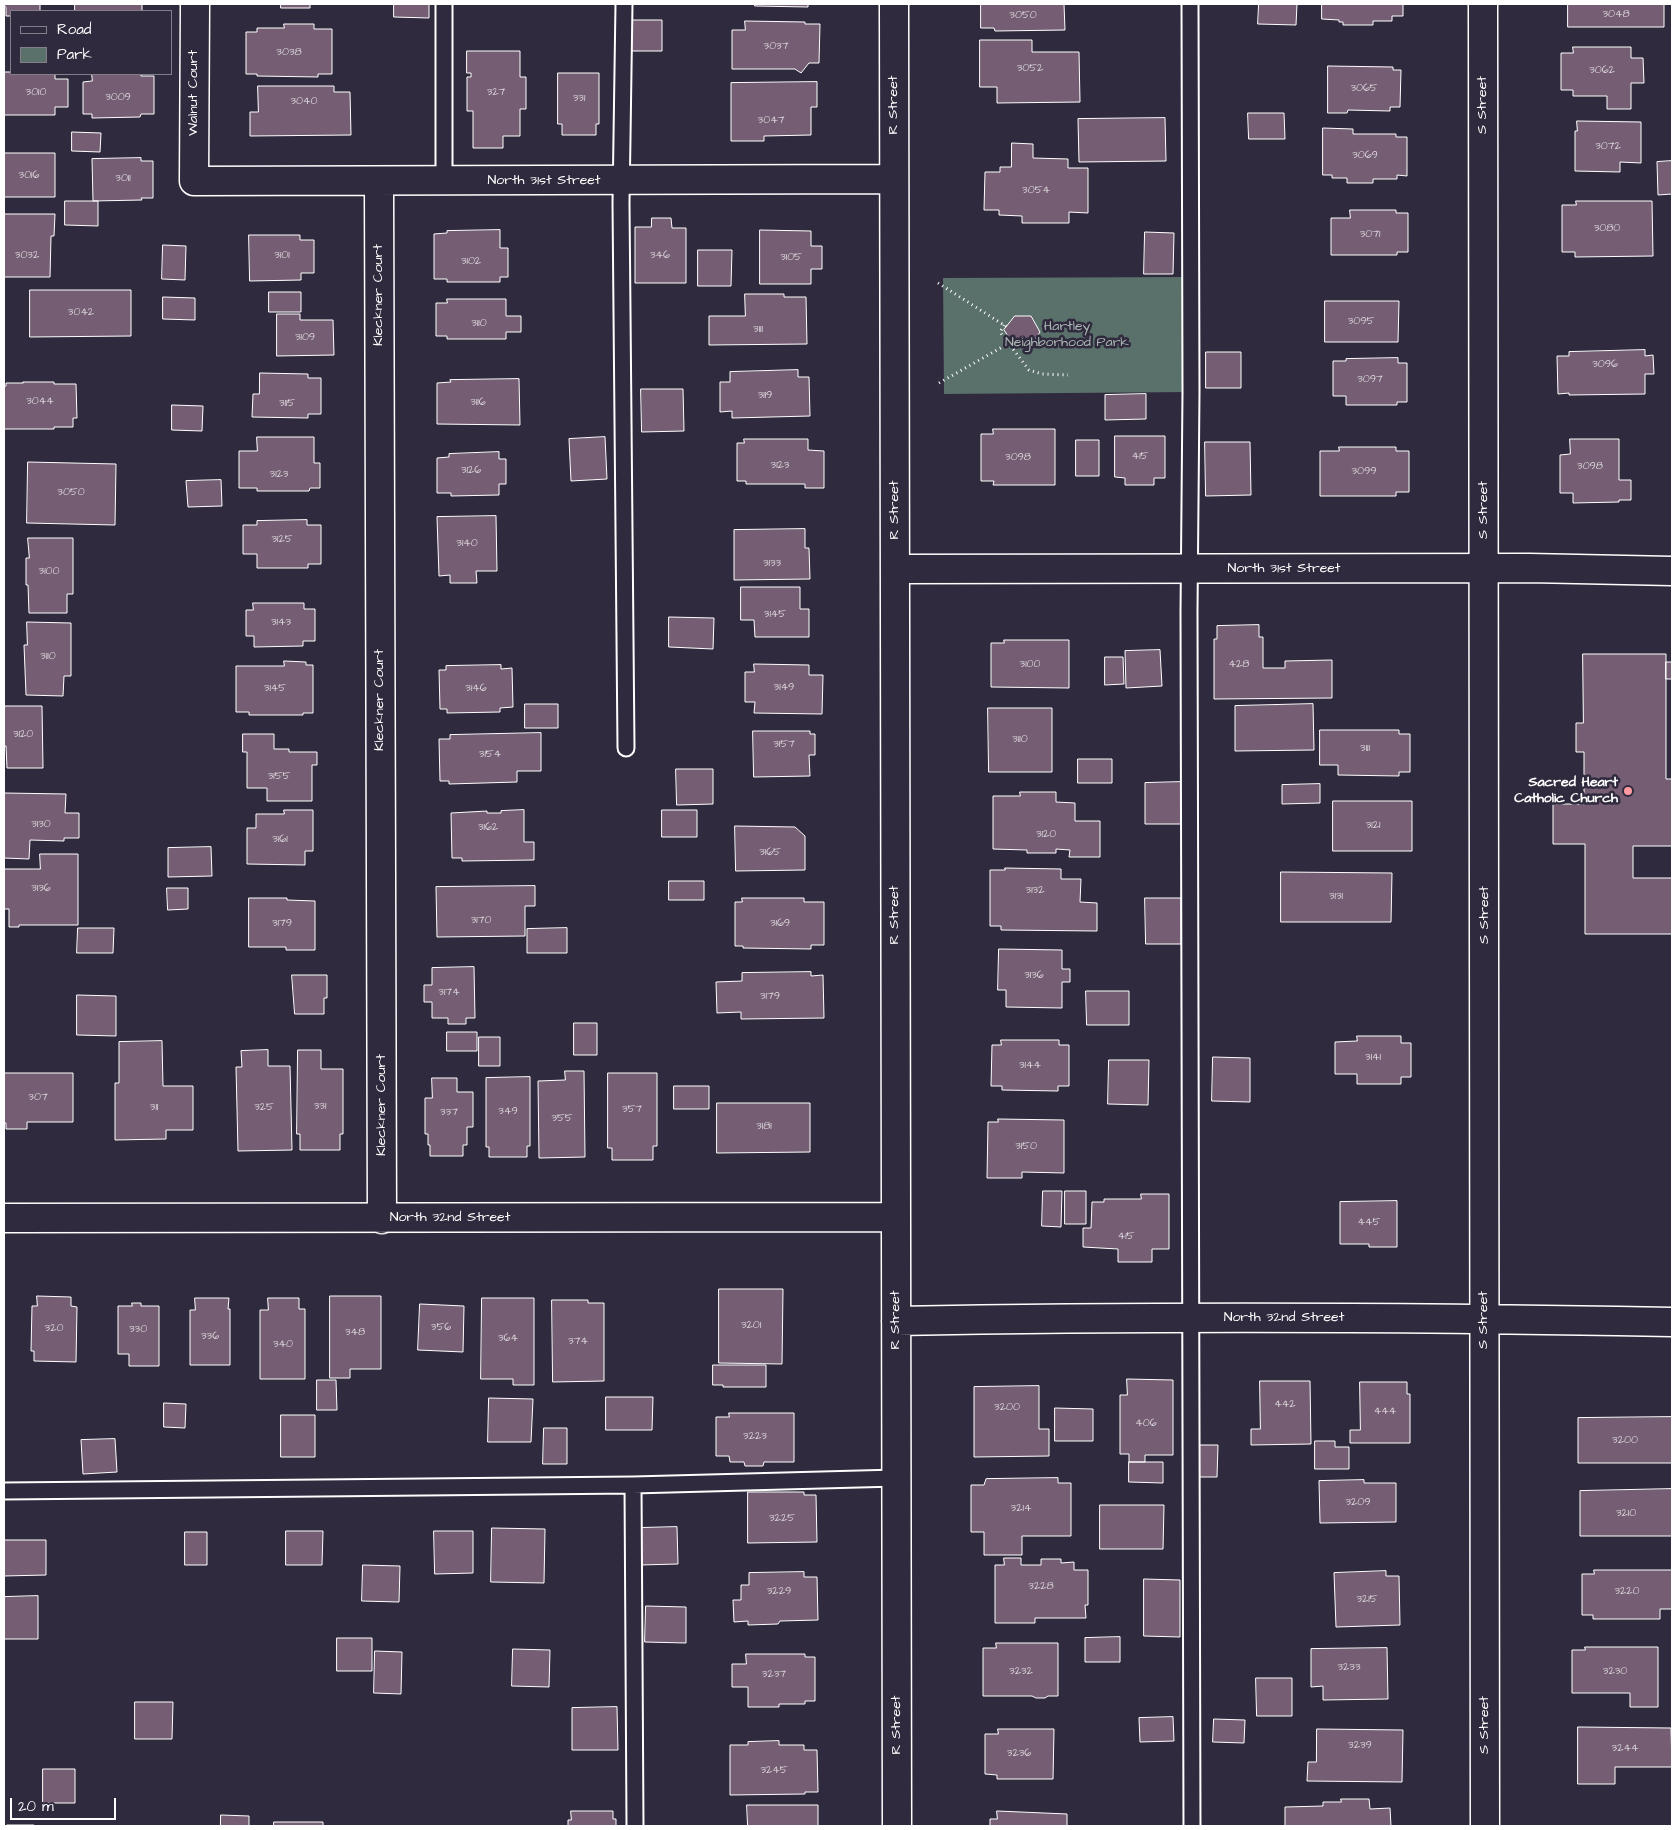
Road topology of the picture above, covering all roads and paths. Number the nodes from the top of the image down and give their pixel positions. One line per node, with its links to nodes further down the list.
1 (194, 4): 8 (street, Walnut Court)
2 (444, 4): 9 (lane)
3 (624, 4): 10 (lane)
4 (894, 4): 7 (street, R Street)
5 (1190, 4): 18 (lane)
6 (1483, 4): 16 (street, S Street)
7 (894, 179): 10 (street, North 31st Street); 17 (street, R Street)
8 (194, 181): 11 (street, North 31st Street)
9 (444, 181): 10 (street, North 31st Street); 11 (street, North 31st Street)
10 (621, 181): 20 (lane)
11 (379, 182): 23 (street, Kleckner Court)
12 (938, 283): 13 (path)
13 (1010, 343): 14 (path); 15 (path)
14 (1068, 375)
15 (938, 383)
16 (1484, 568): 18 (street, North 31st Street); 19 (street, North 31st Street); 25 (street, S Street)
17 (895, 569): 18 (street, North 31st Street); 21 (street, R Street)
18 (1189, 569): 24 (lane)
19 (1672, 571)
20 (626, 748)
21 (896, 1217): 23 (street, North 32nd Street); 26 (street, R Street)
22 (4, 1218): 23 (street, North 32nd Street)
23 (382, 1219)
24 (1191, 1318): 25 (street, North 32nd Street); 26 (street, North 32nd Street); 33 (lane)
25 (1484, 1319): 27 (street, North 32nd Street); 34 (street, S Street)
26 (896, 1321): 28 (street, R Street)
27 (1672, 1322)
28 (897, 1478): 29 (lane); 32 (street, R Street)
29 (634, 1485): 30 (lane); 31 (lane)
30 (4, 1491)
31 (635, 1826)
32 (897, 1826)
33 (1192, 1826)
34 (1485, 1826)

